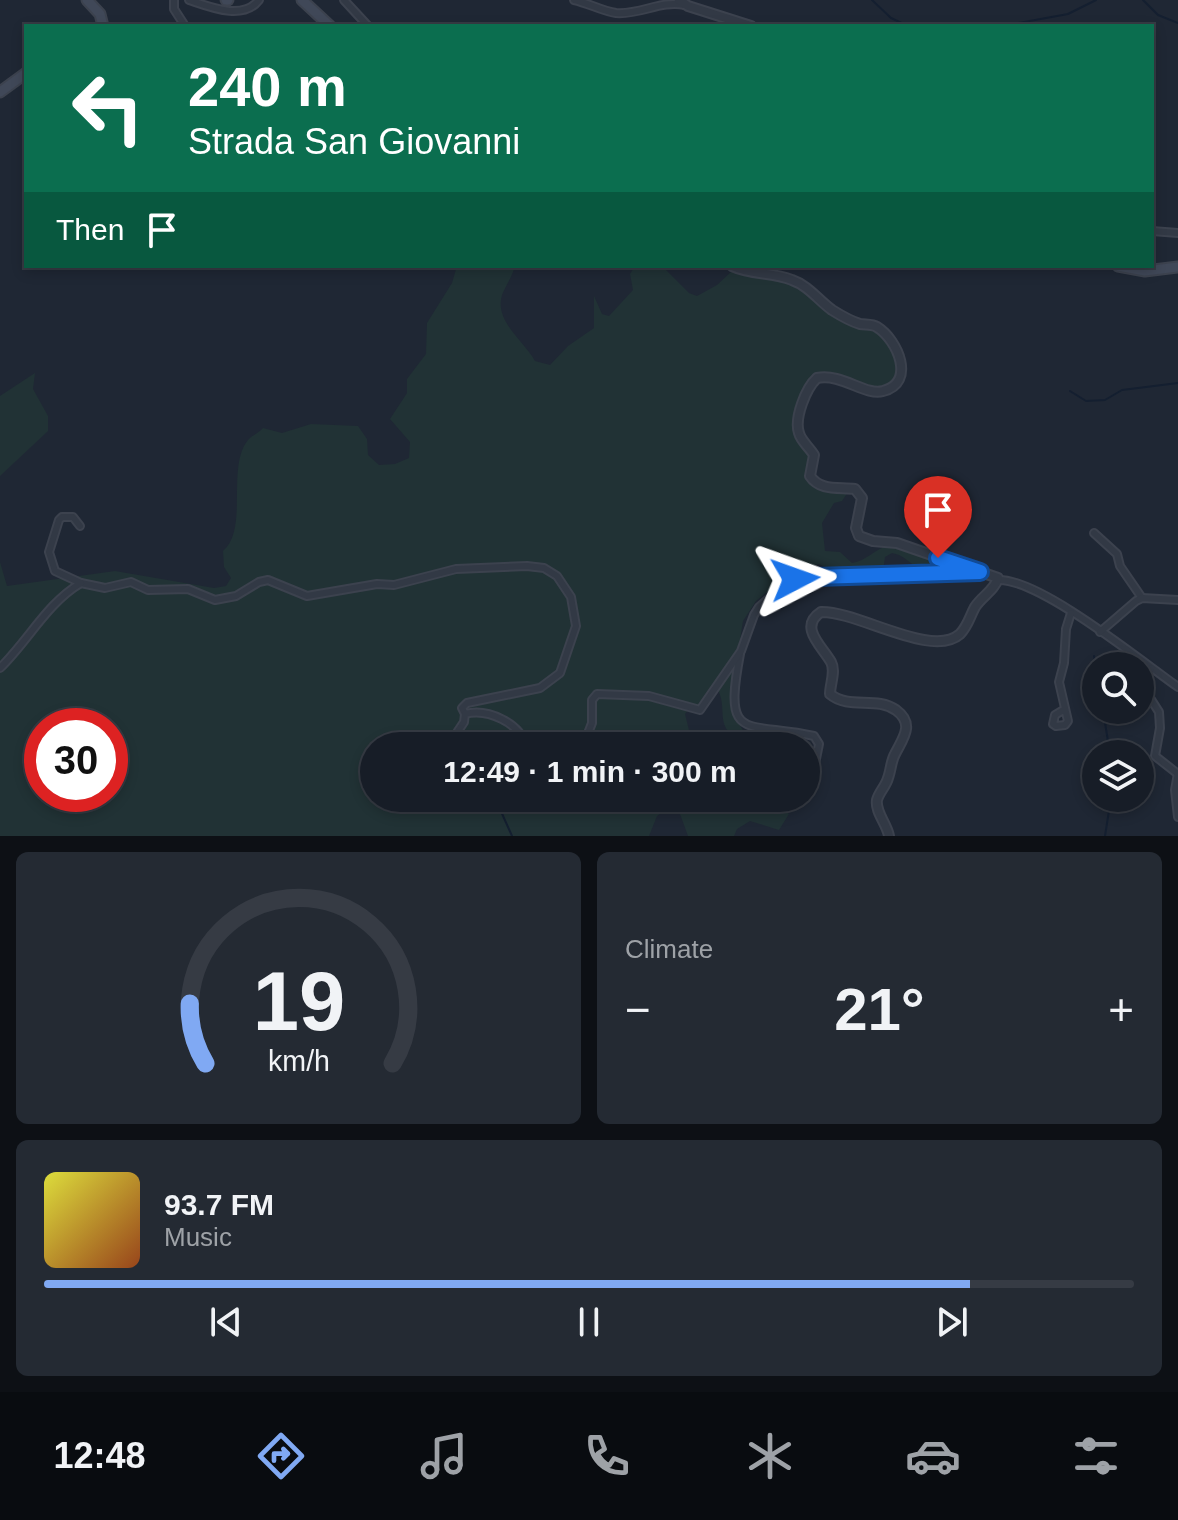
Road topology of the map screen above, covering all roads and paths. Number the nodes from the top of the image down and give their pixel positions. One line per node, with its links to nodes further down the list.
1 (87, 0): 10 (main road)
2 (174, 0): 11 (street)
3 (189, 0): 4 (street)
4 (259, 0)
5 (302, 0): 12 (main road)
6 (344, 0): 13 (street)
7 (574, 0): 9 (street)
8 (679, 0): 9 (street)
9 (688, 6): 14 (street)
10 (102, 24)
11 (184, 24)
12 (328, 24)
13 (366, 24)
14 (745, 24)
15 (24, 74): 16 (main road)
16 (0, 92)
17 (1154, 231): 18 (street)
18 (1178, 233)
19 (1178, 267): 21 (main road)
20 (741, 268): 24 (street)
21 (1130, 268)
22 (80, 526): 26 (street)
23 (1094, 533): 27 (street)
24 (980, 572): 25 (street); 31 (street)
25 (998, 580): 29 (street); 45 (street)
26 (81, 583): 33 (street); 38 (street)
27 (1142, 598): 28 (street); 30 (street)
28 (1178, 600)
29 (1071, 613): 30 (street); 37 (street)
30 (1100, 632): 32 (street)
31 (741, 651): 41 (street); 42 (street)
32 (1128, 652)
33 (0, 668)
34 (1154, 670): 35 (street)
35 (1178, 687)
36 (1154, 707): 43 (street)
37 (1065, 709)
38 (465, 714): 39 (street); 40 (street)
39 (457, 732)
40 (521, 732)
41 (588, 732)
42 (781, 732)
43 (1178, 773): 44 (street)
44 (1178, 817)
45 (889, 836)

